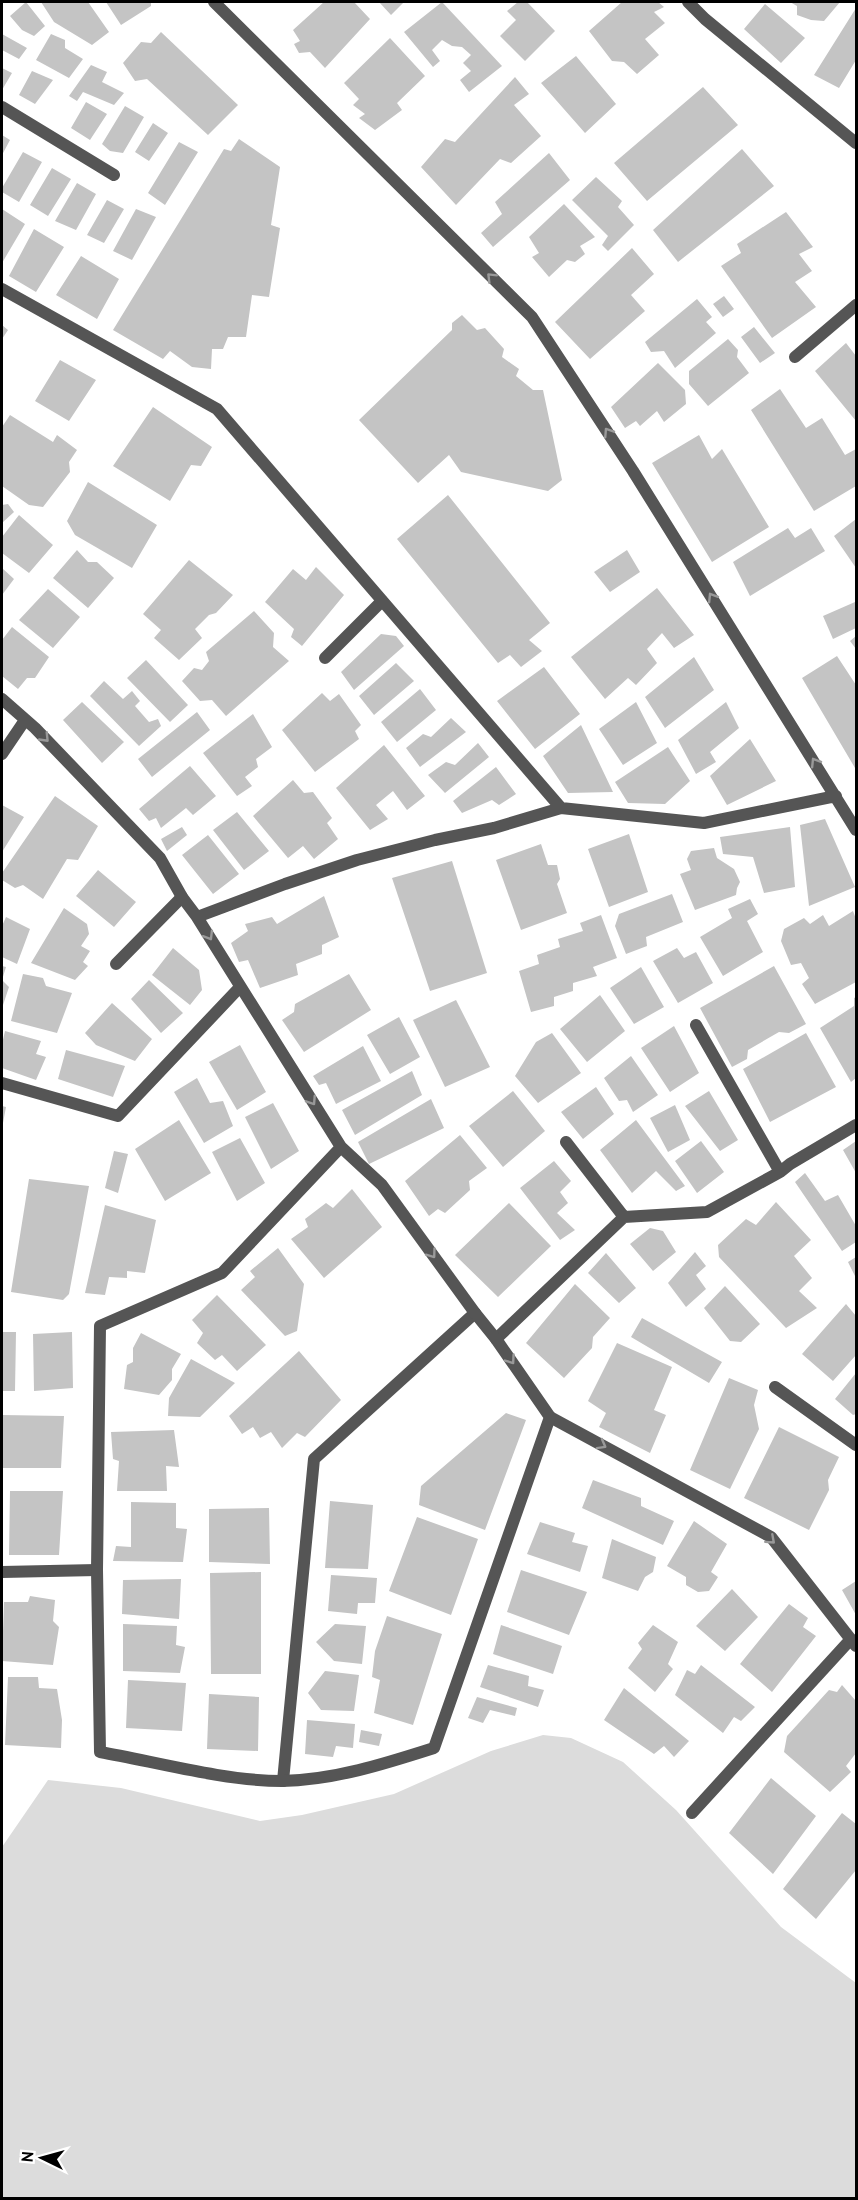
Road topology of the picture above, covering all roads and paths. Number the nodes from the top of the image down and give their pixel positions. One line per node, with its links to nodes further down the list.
1 (214, 2): 14 (street, one-way to 1)
2 (688, 2): 4 (street)
3 (2, 107): 5 (street)
4 (856, 143)
5 (114, 175)
6 (2, 289): 9 (street)
7 (856, 305): 8 (street)
8 (795, 357)
9 (382, 601): 10 (street); 15 (street)
10 (325, 658)
11 (2, 699): 12 (street)
12 (25, 720): 13 (street); 17 (street, one-way to 17)
13 (2, 754)
14 (836, 796): 15 (street); 16 (street)
15 (561, 808): 18 (street)
16 (855, 822)
17 (182, 897): 18 (street); 19 (street)
18 (197, 917): 20 (street, one-way to 20)
19 (116, 964)
20 (240, 987): 22 (street); 25 (street, one-way to 25)
21 (696, 1024): 26 (street)
22 (2, 1083)
23 (856, 1125): 26 (street)
24 (566, 1142): 27 (street)
25 (341, 1147): 28 (street, one-way to 28); 33 (street)
26 (780, 1172): 27 (street)
27 (624, 1217): 29 (street)
28 (475, 1313): 29 (street); 36 (street)
29 (496, 1339): 31 (street, one-way to 31)
30 (775, 1387): 32 (street)
31 (550, 1417): 35 (street, one-way to 35); 36 (street)
32 (856, 1445)
33 (97, 1570): 34 (street); 36 (street)
34 (2, 1572)
35 (854, 1642): 37 (street)
36 (283, 1781)
37 (692, 1813)

